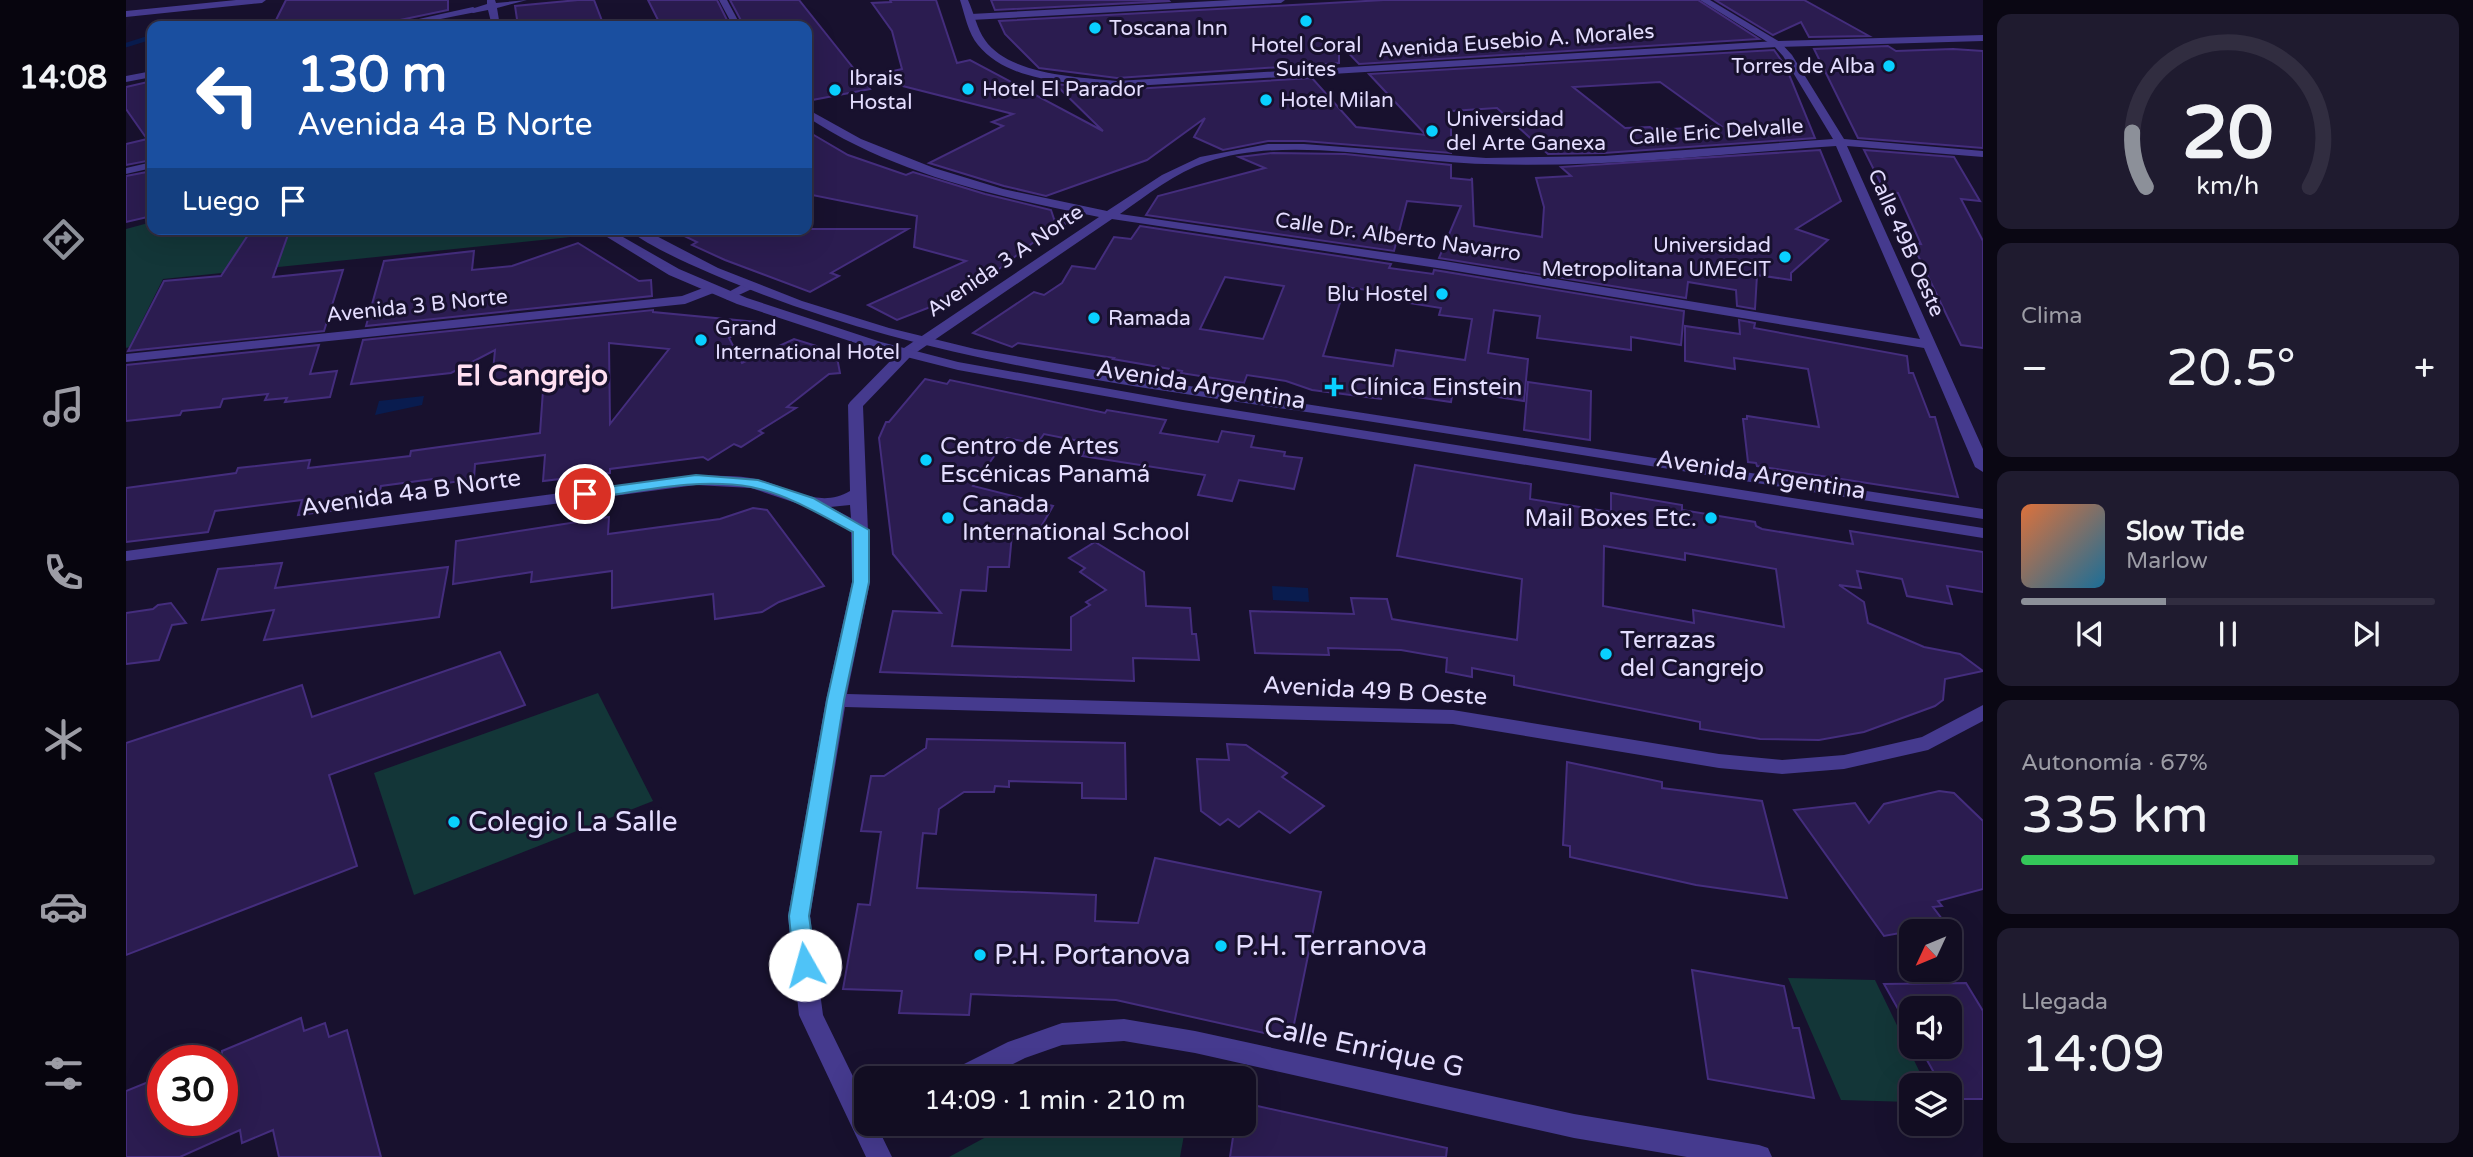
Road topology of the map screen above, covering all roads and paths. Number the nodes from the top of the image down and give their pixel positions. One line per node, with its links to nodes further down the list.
1 (262, 0): 9 (street)
2 (523, 0): 7 (street)
3 (723, 0): 13 (street)
4 (964, 0): 10 (street, Avenida Eusebio A. Morales)
5 (1281, 0): 10 (street)
6 (1704, 0): 15 (street)
7 (490, 2): 8 (street); 12 (street)
8 (472, 7): 11 (street)
9 (126, 13)
10 (971, 18): 15 (street, Avenida Eusebio A. Morales)
11 (413, 21)
12 (495, 21)
13 (734, 21)
14 (1983, 37): 15 (street, Avenida Eusebio A. Morales)
15 (1777, 44): 19 (street, Calle 49B Oeste)
16 (147, 75): 17 (street)
17 (126, 79)
18 (812, 115): 23 (street, Calle Dr. Alberto Navarro)
19 (1840, 142): 20 (street, Calle Eric Delvalle); 23 (street, Calle Eric Delvalle); 30 (street, Calle 49B Oeste)
20 (1983, 155)
21 (147, 166): 22 (street)
22 (126, 171)
23 (1108, 216): 29 (street, Avenida 3 A Norte); 30 (street, Calle Dr. Alberto Navarro)
24 (610, 235): 27 (street, Avenida Argentina)
25 (644, 235): 26 (street, Avenida Argentina)
26 (749, 285): 28 (street); 29 (street, Avenida Argentina)
27 (711, 289): 28 (street, Avenida Argentina); 32 (street, Avenida 3 B Norte)
28 (728, 296): 31 (street, Avenida Argentina)
29 (925, 340): 31 (street, Avenida 3 A Norte); 33 (street, Avenida Argentina)
30 (1929, 345): 37 (street, Calle 49B Oeste)
31 (906, 354): 35 (street, Avenida Argentina); 38 (street, Avenida 3 A Norte)
32 (126, 358)
33 (1336, 412): 34 (street, Avenida Argentina); 35 (street)
34 (1381, 419): 36 (street); 40 (street, Avenida Argentina)
35 (1325, 427): 36 (street, Avenida Argentina)
36 (1377, 436): 42 (street, Avenida Argentina)
37 (1983, 467)
38 (858, 493): 39 (street); 43 (street)
39 (811, 503): 43 (street, Avenida 4a B Norte); 45 (street, Avenida 4a B Norte)
40 (1931, 506): 41 (street, Avenida Argentina); 42 (street)
41 (1983, 514)
42 (1936, 526): 44 (street, Avenida Argentina)
43 (861, 530): 46 (street)
44 (1983, 533)
45 (126, 556)
46 (836, 700): 47 (street, Avenida 49 B Oeste); 49 (street)
47 (1983, 712)
48 (985, 1066): 52 (street, Calle Enrique G)
49 (854, 1099)
50 (871, 1136): 51 (street)
51 (879, 1157)
52 (1759, 1157)

